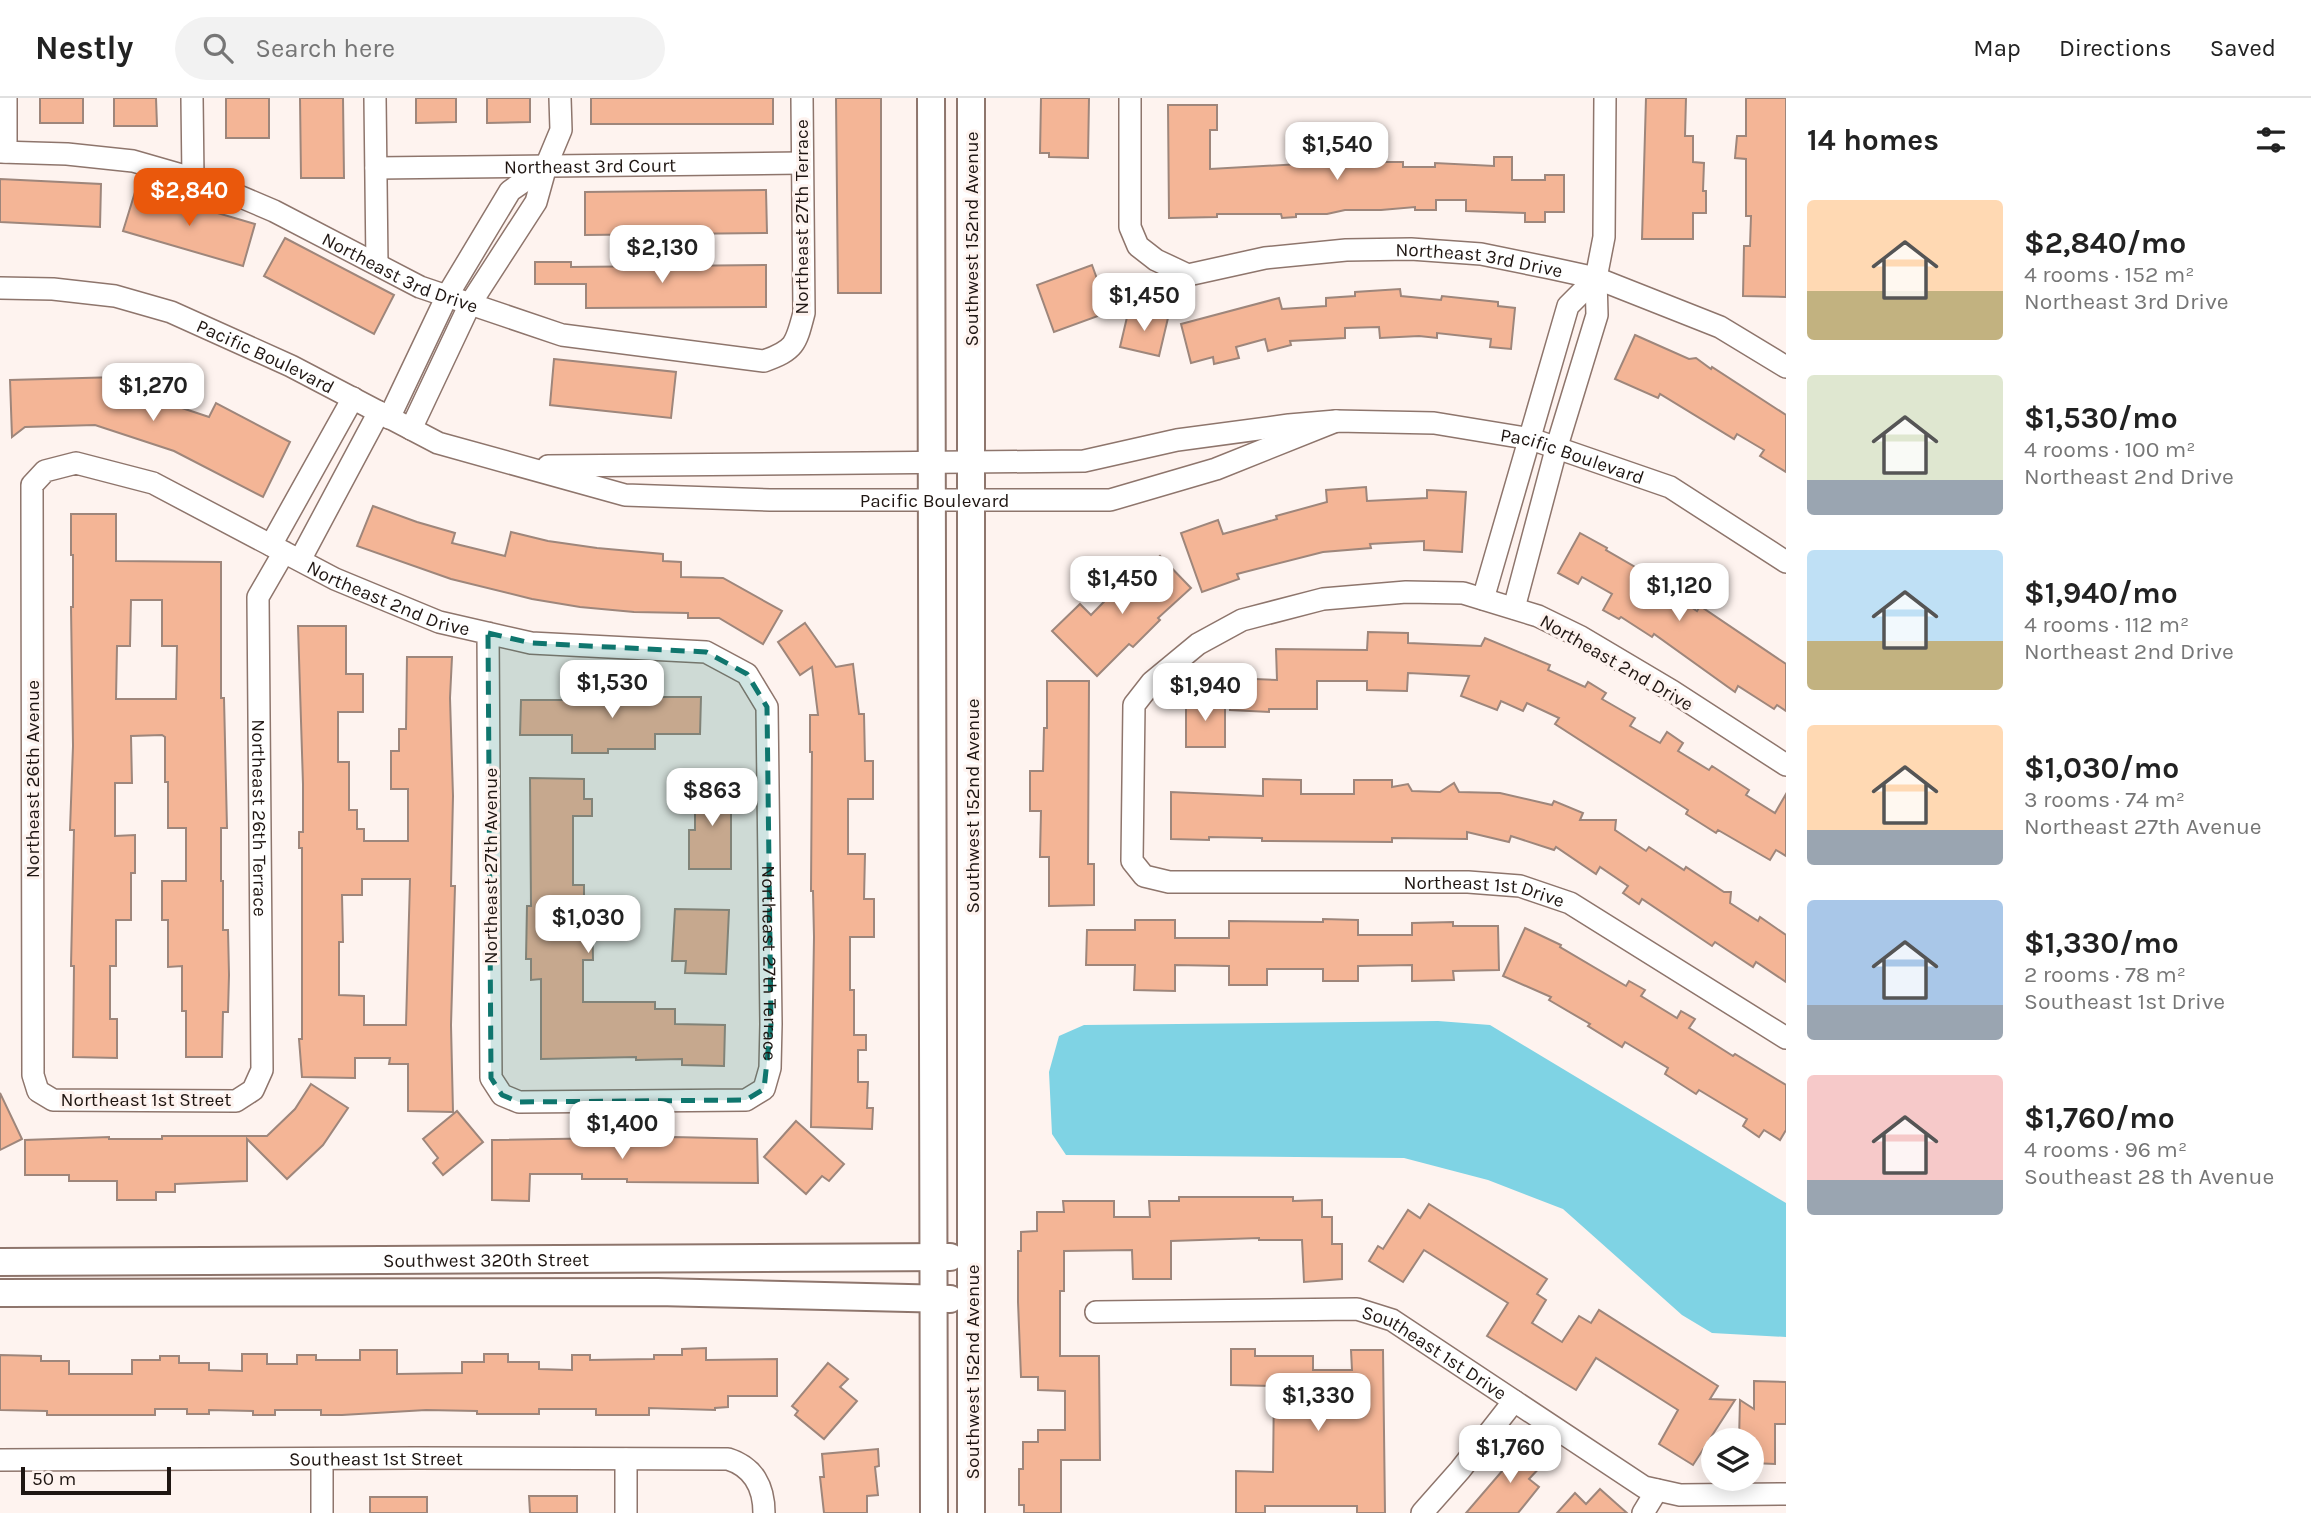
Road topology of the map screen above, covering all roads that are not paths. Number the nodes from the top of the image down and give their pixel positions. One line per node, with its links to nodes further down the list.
1 (6, 98): 10 (street)
2 (192, 98): 14 (street)
3 (375, 98): 13 (street)
4 (560, 98): 12 (street)
5 (802, 98): 11 (street, Northeast 27th Terrace)
6 (930, 98): 30 (street, Southwest 152nd Avenue)
7 (971, 98): 31 (street, Southwest 152nd Avenue)
8 (1130, 98): 16 (street, Northeast 3rd Drive)
9 (1605, 98): 16 (street)
10 (3, 152): 14 (street, Northeast 3rd Drive)
11 (802, 163): 12 (street, Northeast 3rd Court); 22 (street, Northeast 27th Terrace)
12 (546, 166): 13 (street, Northeast 3rd Court); 18 (street); 19 (street)
13 (376, 168): 15 (street)
14 (193, 178): 15 (street, Northeast 3rd Drive)
15 (377, 264): 18 (street, Northeast 3rd Drive)
16 (1596, 278): 20 (street); 21 (street); 23 (street, Northeast 3rd Drive)
17 (0, 288): 24 (street, Pacific Boulevard)
18 (447, 296): 19 (street, Northeast 3rd Drive); 25 (street)
19 (470, 304): 22 (street, Northeast 3rd Drive); 27 (street)
20 (1563, 325): 21 (street); 28 (street)
21 (1592, 332): 29 (street)
22 (798, 335)
23 (1786, 367)
24 (353, 398): 25 (street, Pacific Boulevard); 38 (street)
25 (384, 415): 27 (street, Pacific Boulevard); 38 (street)
26 (1336, 421): 28 (street, Pacific Boulevard); 31 (street, Pacific Boulevard); 35 (street, Pacific Boulevard)
27 (411, 429): 32 (street, Pacific Boulevard)
28 (1531, 439): 29 (street, Pacific Boulevard); 36 (street)
29 (1557, 446): 37 (street); 39 (street, Pacific Boulevard)
30 (932, 462): 31 (street, Pacific Boulevard); 32 (street, Pacific Boulevard); 34 (street, Southwest 152nd Avenue)
31 (972, 463): 35 (street, Southwest 152nd Avenue)
32 (522, 466): 34 (street, Pacific Boulevard)
33 (45, 471): 38 (street, Northeast 2nd Drive); 49 (street, Northeast 26th Avenue)
34 (931, 500): 35 (street, Pacific Boulevard); 51 (street, Southwest 152nd Avenue)
35 (972, 500): 50 (street, Southwest 152nd Avenue)
36 (1501, 540): 37 (street); 40 (street)
37 (1530, 548): 41 (street)
38 (285, 553): 42 (street, Northeast 2nd Drive); 48 (street, Northeast 26th Terrace)
39 (1786, 562)
40 (1483, 599): 41 (street, Northeast 2nd Drive); 45 (street, Northeast 2nd Drive)
41 (1514, 608): 44 (street, Northeast 2nd Drive)
42 (488, 633): 43 (street, Northeast 2nd Drive); 47 (street, Northeast 27th Avenue)
43 (747, 674): 47 (street, Northeast 27th Terrace)
44 (1786, 765)
45 (1144, 876): 46 (street, Northeast 1st Drive)
46 (1786, 1038)
47 (764, 1089)
48 (253, 1090): 49 (street, Northeast 1st Street)
49 (38, 1091)
50 (973, 1256): 51 (street, Southwest 320th Street); 55 (street, Southwest 152nd Avenue)
51 (933, 1258): 52 (street, Southwest 320th Street); 54 (street, Southwest 152nd Avenue)
52 (0, 1262)
53 (0, 1293): 54 (street, Southwest 320th Street)
54 (934, 1299): 55 (street, Southwest 320th Street); 66 (street, Southwest 152nd Avenue)
55 (972, 1300): 67 (street, Southwest 152nd Avenue)
56 (1096, 1312): 57 (street, Southeast 1st Drive)
57 (1514, 1401): 61 (street, Southeast 1st Drive); 68 (street)
58 (321, 1459): 59 (street, Southeast 1st Street); 60 (street, Southeast 1st Street); 63 (street)
59 (626, 1459): 64 (street); 65 (street, Southeast 1st Street)
60 (0, 1460)
61 (1657, 1490): 62 (street, Southeast 1st Drive); 69 (street)
62 (1786, 1494)
63 (322, 1513)
64 (626, 1513)
65 (764, 1513)
66 (934, 1513)
67 (971, 1513)
68 (1422, 1513)
69 (1643, 1513)

